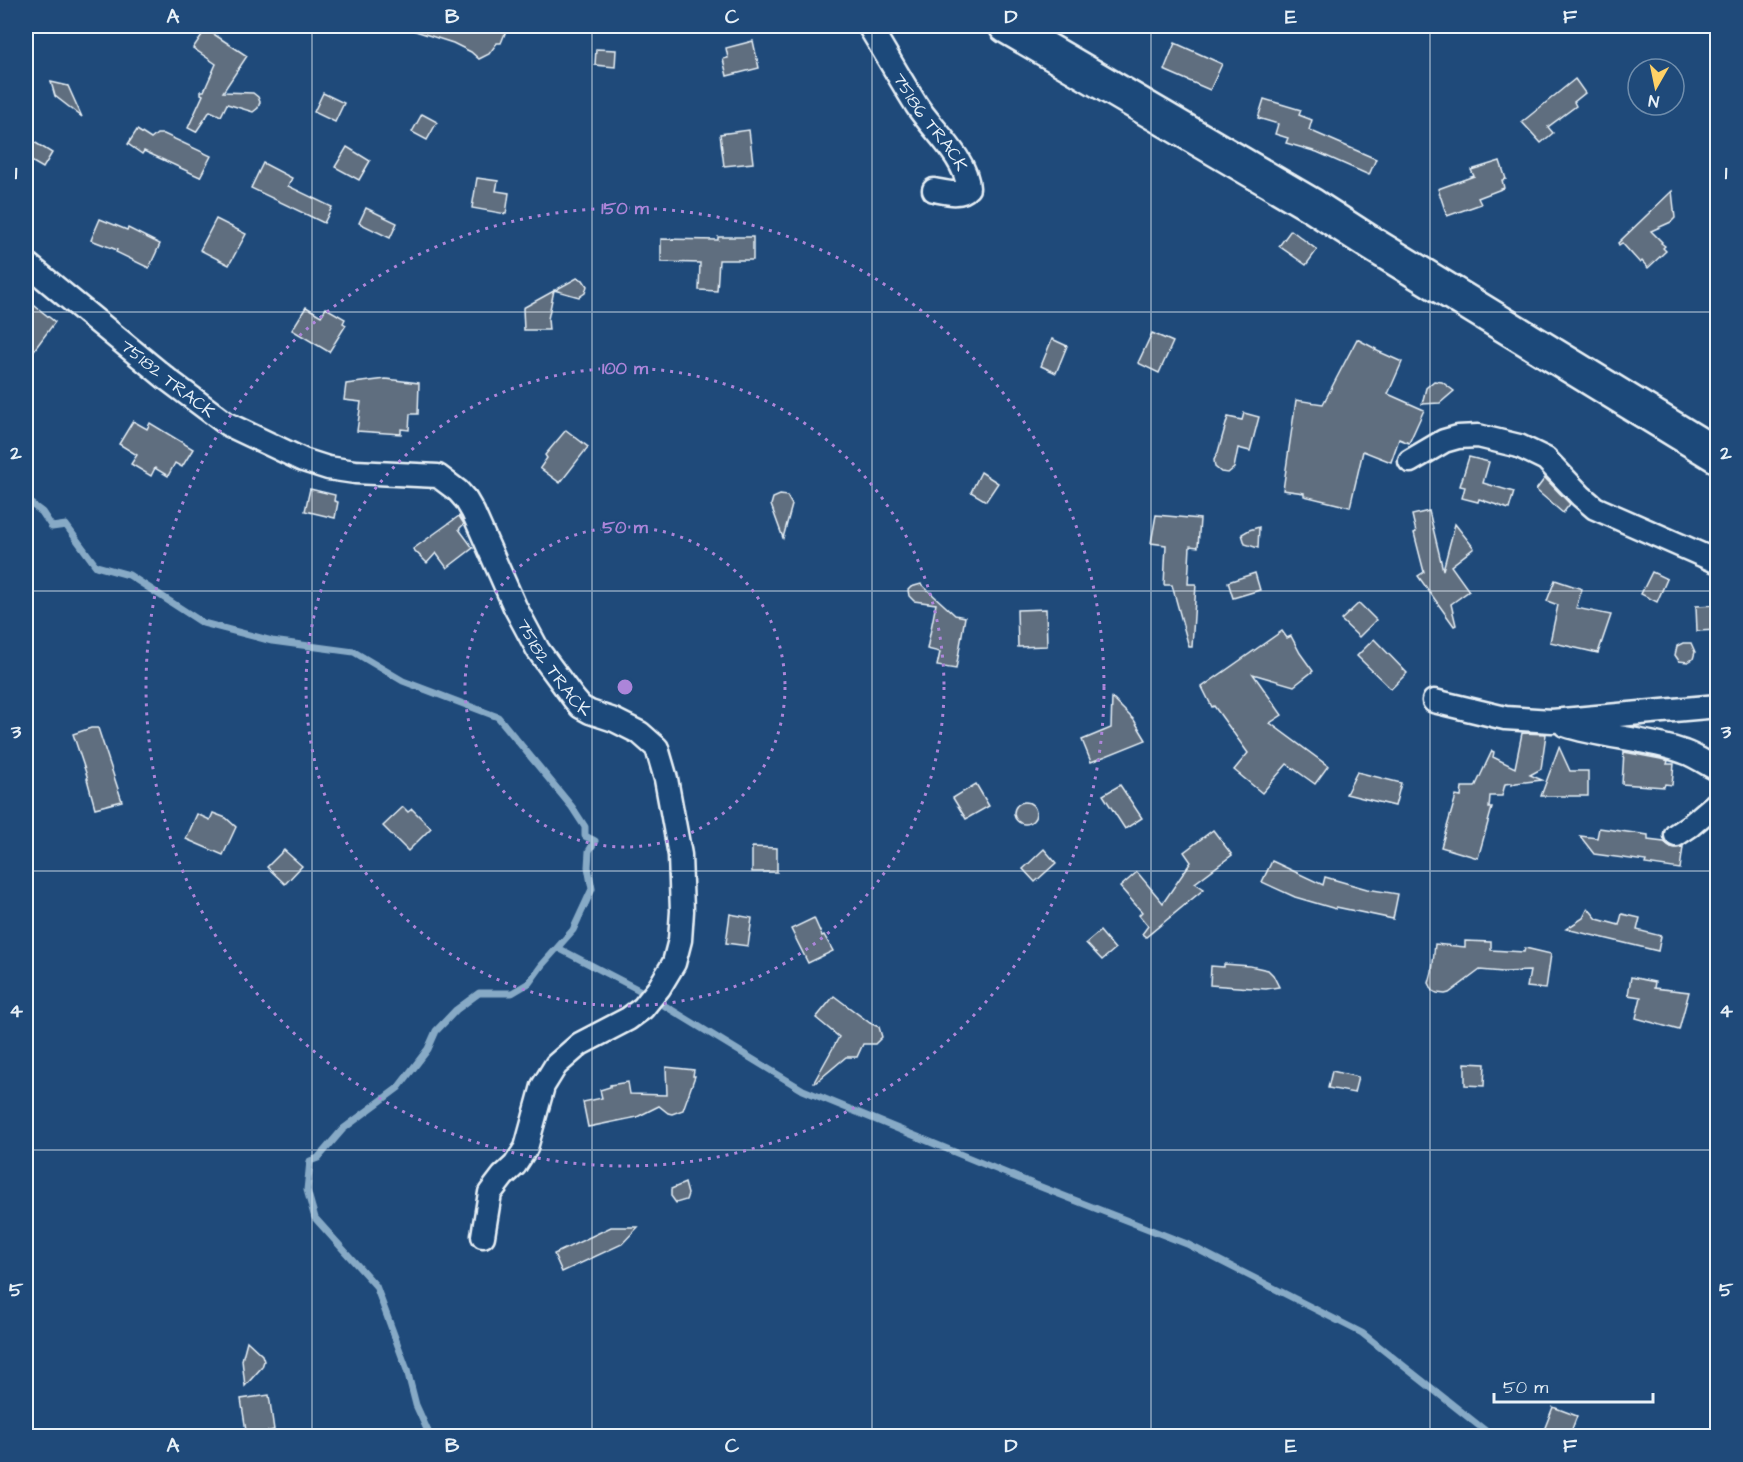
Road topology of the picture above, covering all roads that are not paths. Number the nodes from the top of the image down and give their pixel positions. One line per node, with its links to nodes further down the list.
1 (868, 26): 3 (street, 75186 TRACK)
2 (1006, 26): 5 (street)
3 (934, 190)
4 (26, 263): 14 (street, 75182 TRACK)
5 (1718, 456)
6 (1410, 461): 7 (street)
7 (1718, 562)
8 (1434, 700): 10 (street)
9 (1718, 706): 10 (street)
10 (1552, 721): 11 (street)
11 (1718, 770)
12 (1718, 802): 13 (street)
13 (1676, 835)
14 (483, 1236)

